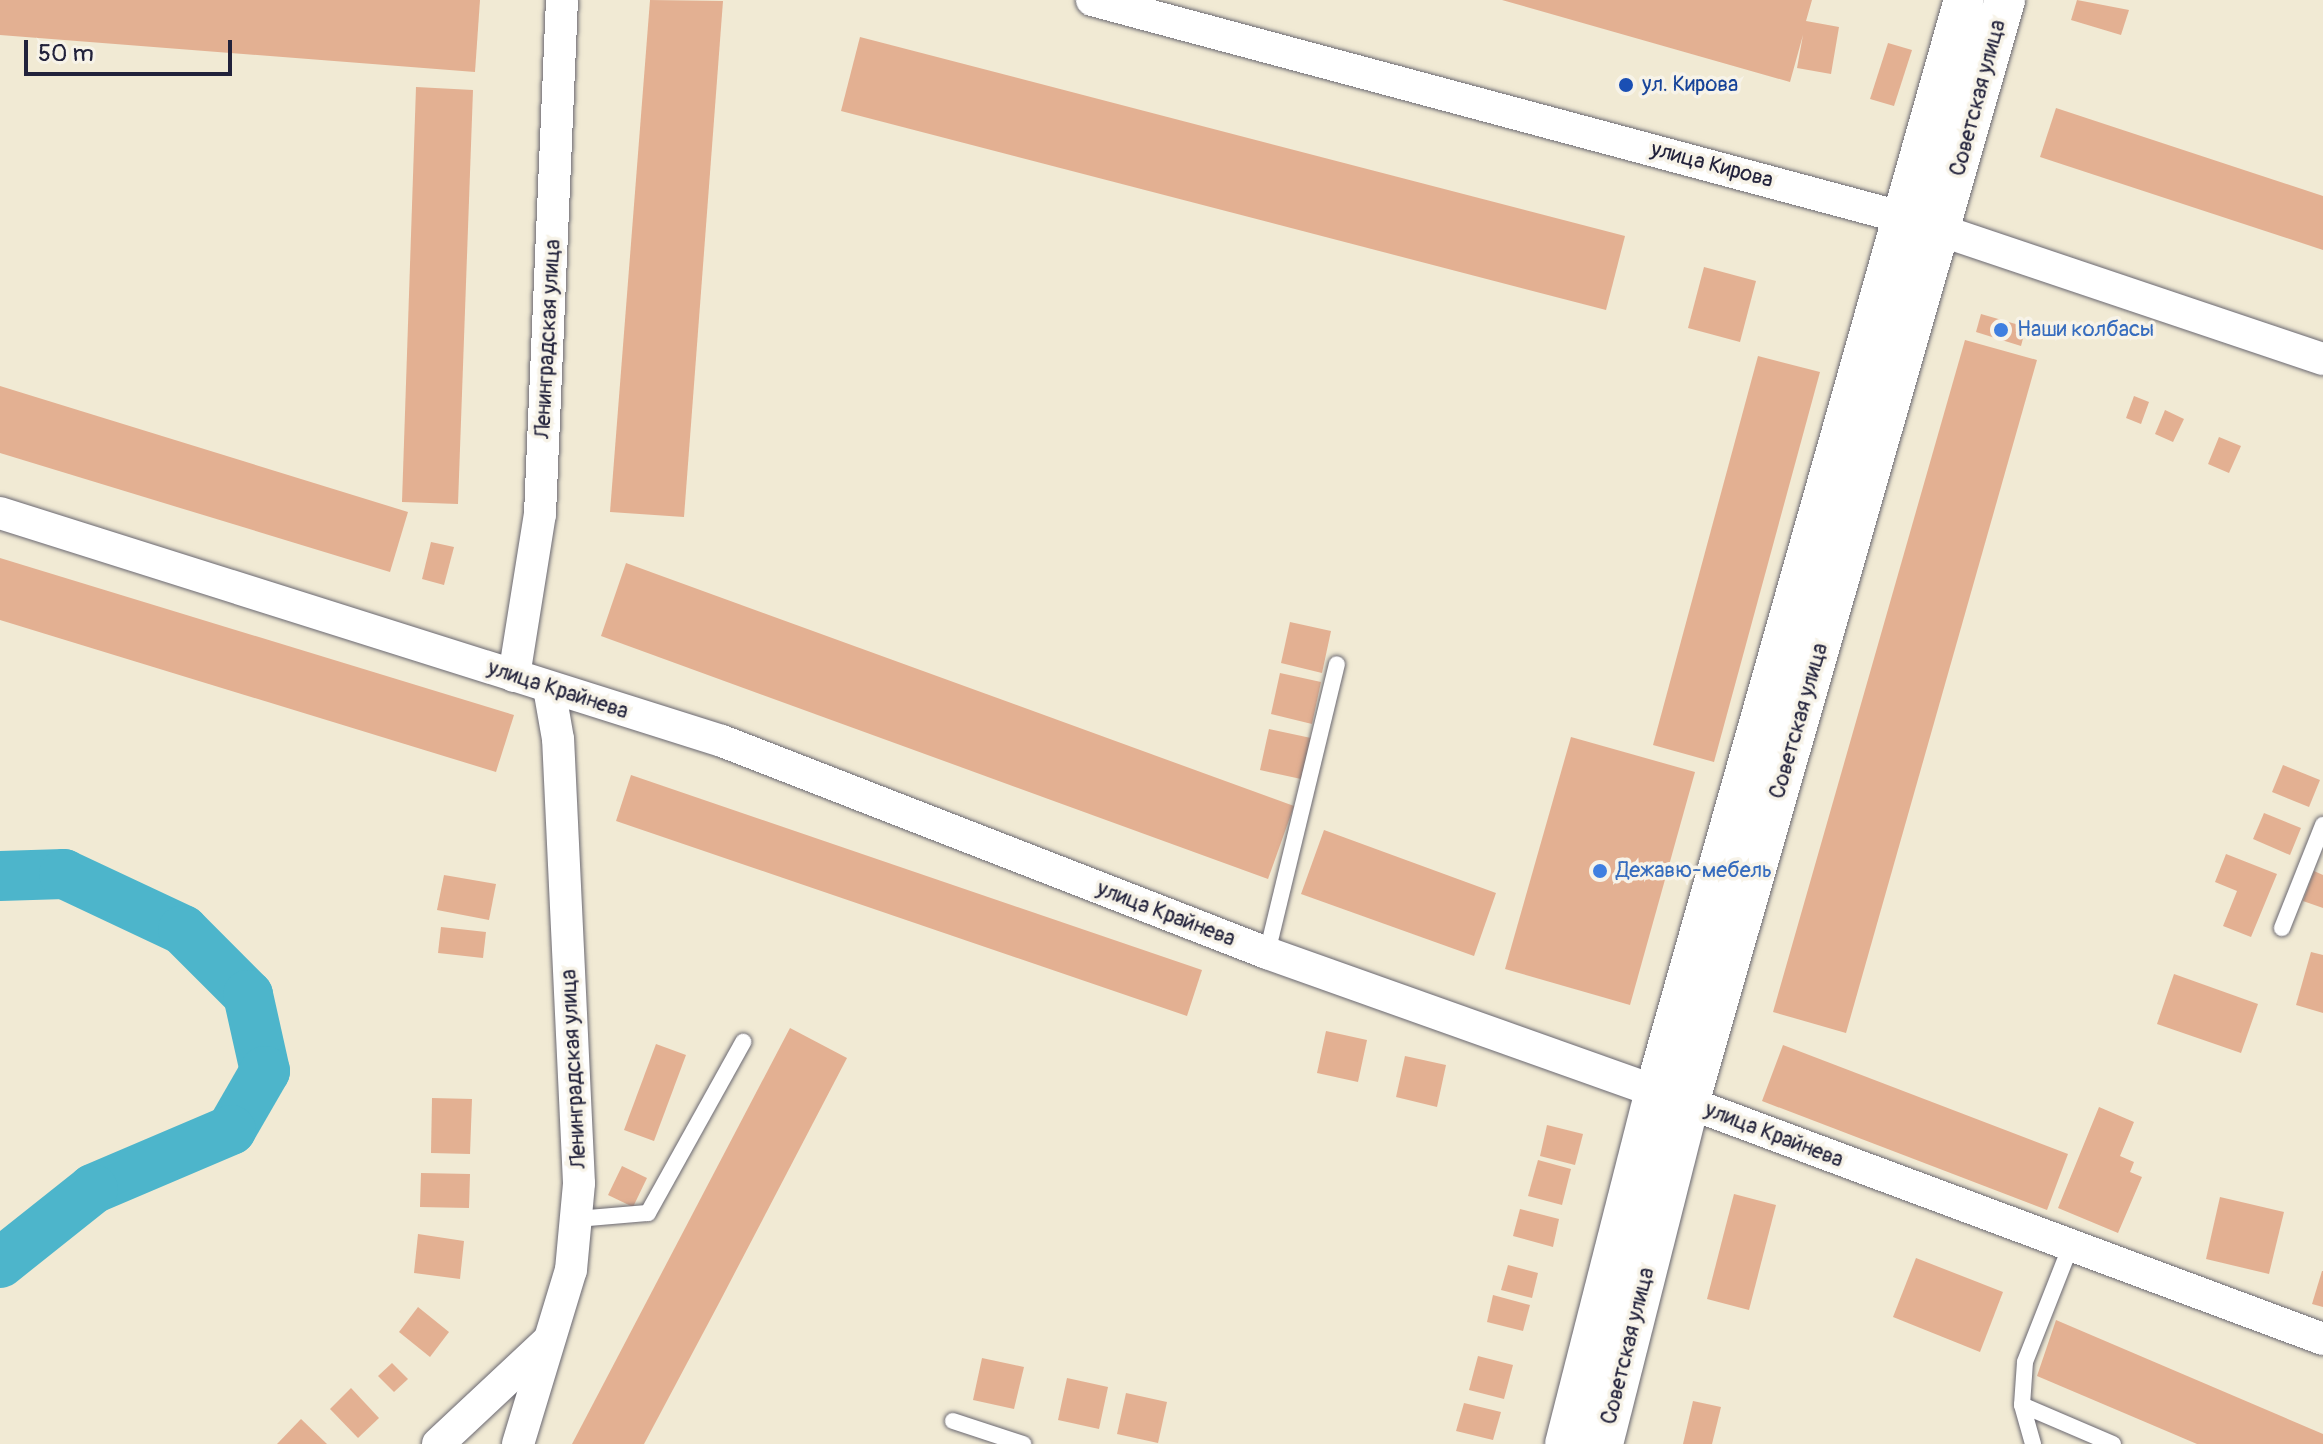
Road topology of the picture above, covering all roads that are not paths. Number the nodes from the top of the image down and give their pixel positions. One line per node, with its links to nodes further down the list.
1 (562, 0): 9 (street, Ленинградская улица)
2 (1092, 0): 5 (street, улица Кирова)
3 (1964, 0): 5 (street, Советская улица)
4 (2005, 0): 6 (street, Советская улица)
5 (1901, 217): 6 (street, улица Кирова); 16 (street, Советская улица)
6 (1941, 230): 7 (street, улица Кирова); 16 (street, Советская улица)
7 (2323, 359)
8 (0, 513): 9 (street, улица Крайнева)
9 (516, 664): 11 (street, улица Крайнева)
10 (1337, 664): 14 (lane)
11 (549, 688): 14 (street, улица Крайнева); 17 (street, Ленинградская улица)
12 (2323, 825): 13 (lane)
13 (2282, 928)
14 (1267, 953): 16 (street, улица Крайнева)
15 (743, 1042): 17 (lane)
16 (1672, 1097): 18 (street, улица Крайнева); 26 (street, Советская улица); 27 (street, Советская улица)
17 (576, 1219): 20 (street, Ленинградская улица)
18 (2071, 1245): 19 (street, улица Крайнева); 21 (lane)
19 (2323, 1339)
20 (547, 1342): 23 (street); 24 (street, Ленинградская улица)
21 (2022, 1405): 28 (lane); 29 (lane)
22 (953, 1421): 25 (lane)
23 (438, 1444)
24 (518, 1444)
25 (1023, 1444)
26 (1565, 1444)
27 (1603, 1444)
28 (2033, 1444)
29 (2113, 1444)

